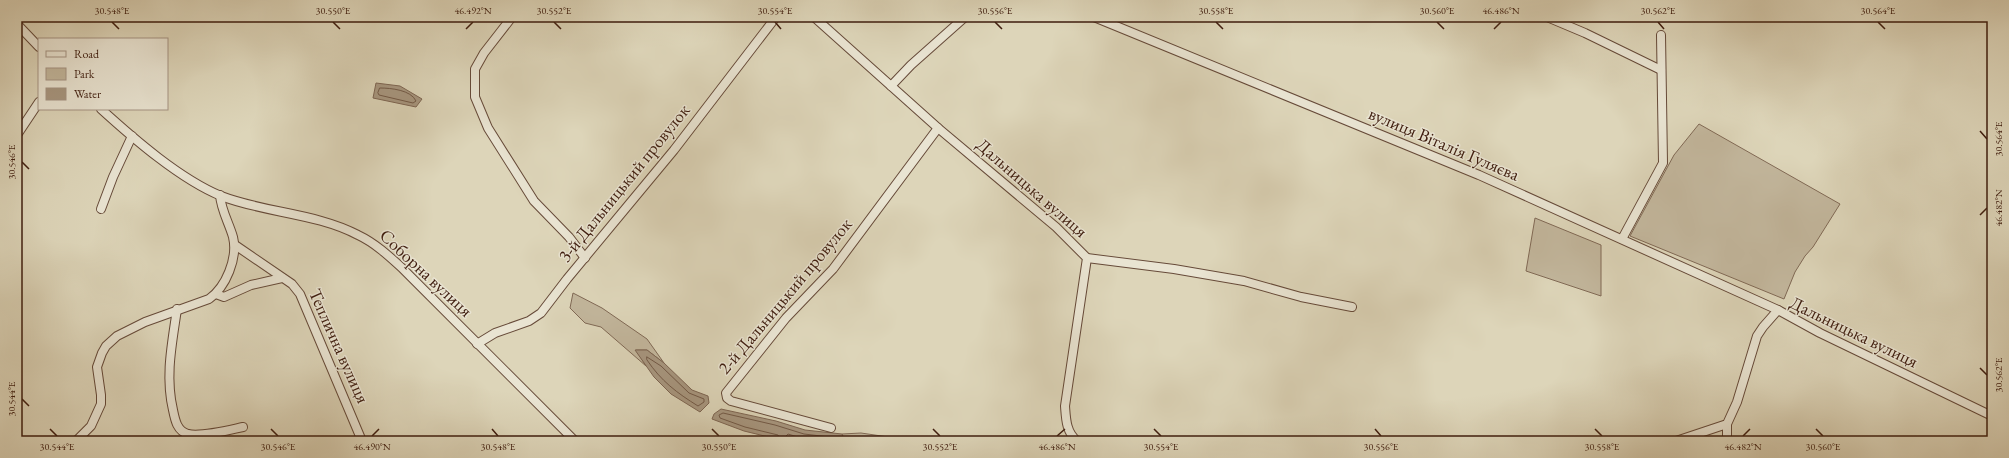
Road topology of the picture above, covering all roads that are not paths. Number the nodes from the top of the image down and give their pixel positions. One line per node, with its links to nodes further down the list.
1 (512, 17): 21 (street)
2 (776, 17): 21 (street, 3-й Дальницький провулок)
3 (814, 17): 11 (street, Дальницька вулиця)
4 (965, 17): 11 (street)
5 (1094, 17): 19 (street, вулиця Віталія Гуляєва)
6 (1547, 17): 10 (street)
7 (17, 24): 9 (street)
8 (1661, 35): 10 (street)
9 (38, 46)
10 (1661, 70): 19 (street)
11 (891, 86): 14 (street, Дальницька вулиця)
12 (38, 104): 15 (street)
13 (102, 110): 16 (street, Соборна вулиця)
14 (938, 128): 22 (street, Дальницька вулиця); 32 (street, 2-й Дальницький провулок)
15 (17, 135)
16 (132, 136): 17 (street, Соборна вулиця); 18 (street)
17 (220, 195): 20 (street); 28 (street, Соборна вулиця)
18 (101, 209)
19 (1622, 239): 27 (street, вулиця Віталія Гуляєва)
20 (235, 245): 23 (street, Теплична вулиця); 24 (street)
21 (585, 258): 28 (street, 3-й Дальницький провулок)
22 (1087, 258): 25 (street); 33 (street, Дальницька вулиця)
23 (282, 278): 24 (street); 35 (street, Теплична вулиця)
24 (216, 294): 26 (street)
25 (1352, 307)
26 (177, 309): 31 (street); 34 (street)
27 (1778, 310): 29 (street, Дальницька вулиця); 30 (street, Дальницька вулиця)
28 (477, 344): 36 (street, Соборна вулиця)
29 (1992, 416)
30 (1727, 424): 39 (street); 40 (street)
31 (243, 427)
32 (831, 428)
33 (1069, 431): 37 (street, Дальницька вулиця); 38 (street)
34 (76, 441)
35 (362, 441)
36 (575, 441)
37 (1068, 441)
38 (1077, 441)
39 (1676, 441)
40 (1727, 441)

